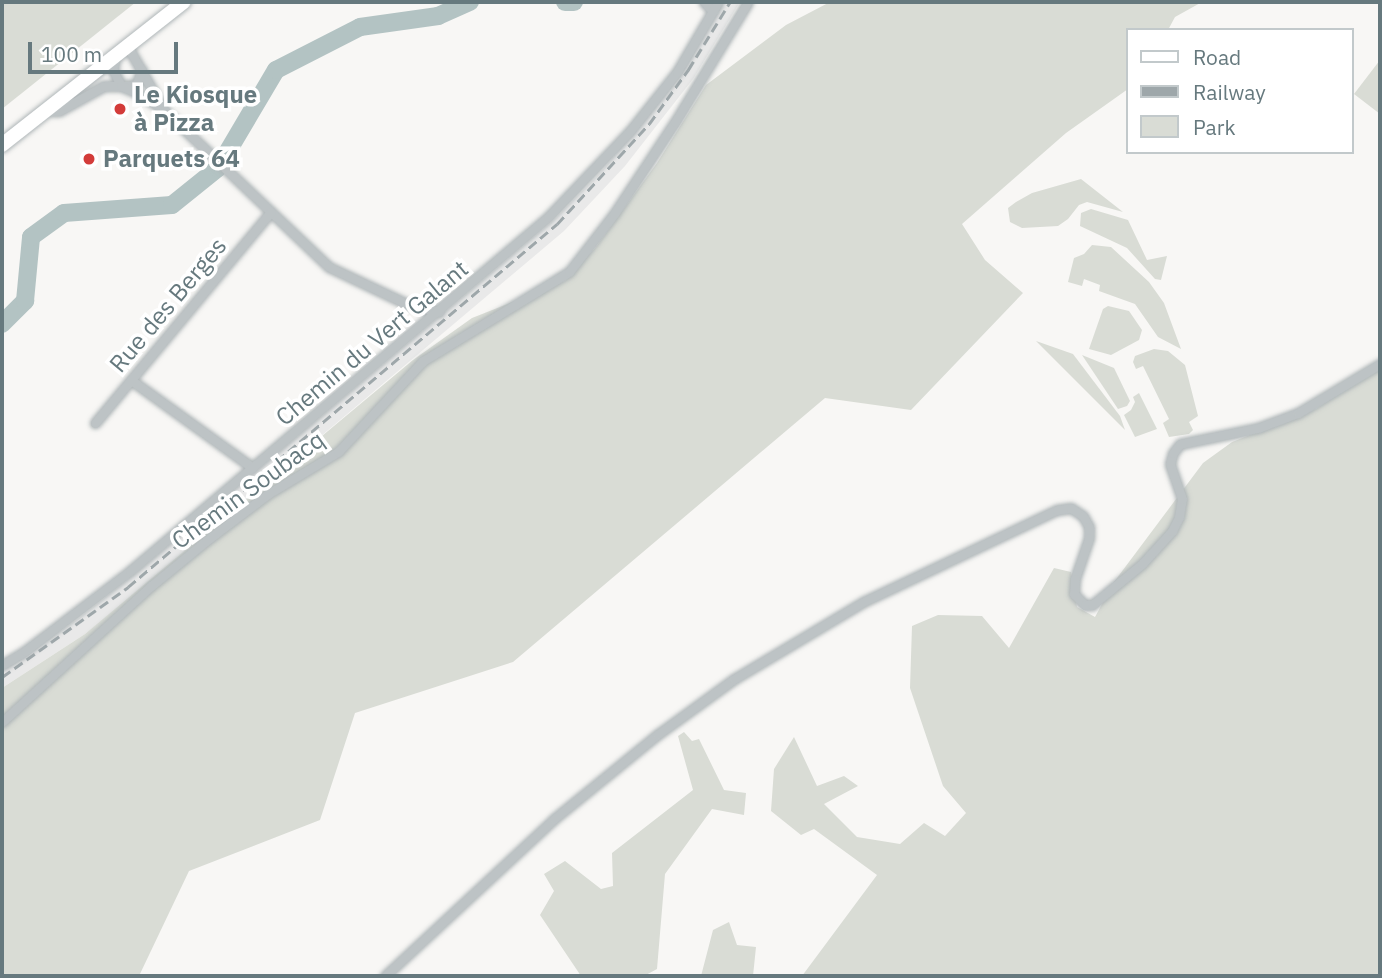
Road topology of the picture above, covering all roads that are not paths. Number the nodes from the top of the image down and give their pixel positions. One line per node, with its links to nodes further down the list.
1 (184, 2): 5 (main road)
2 (704, 2): 4 (street)
3 (748, 2): 19 (street, Chemin Soubacq)
4 (715, 6): 13 (street, Chemin du Vert Galant)
5 (128, 47): 6 (main road); 7 (street)
6 (116, 56): 8 (street); 10 (main road)
7 (142, 70): 8 (street); 9 (street)
8 (121, 86): 9 (street); 10 (street)
9 (163, 109): 12 (street)
10 (46, 110): 11 (main road)
11 (2, 145)
12 (271, 212): 13 (street); 15 (street, Rue des Berges)
13 (439, 312): 17 (street, Chemin du Vert Galant)
14 (1380, 363): 20 (street)
15 (131, 380): 16 (street, Rue des Berges); 17 (street)
16 (95, 423)
17 (253, 468): 18 (street, Chemin du Vert Galant)
18 (2, 665)
19 (2, 722)
20 (384, 976)

